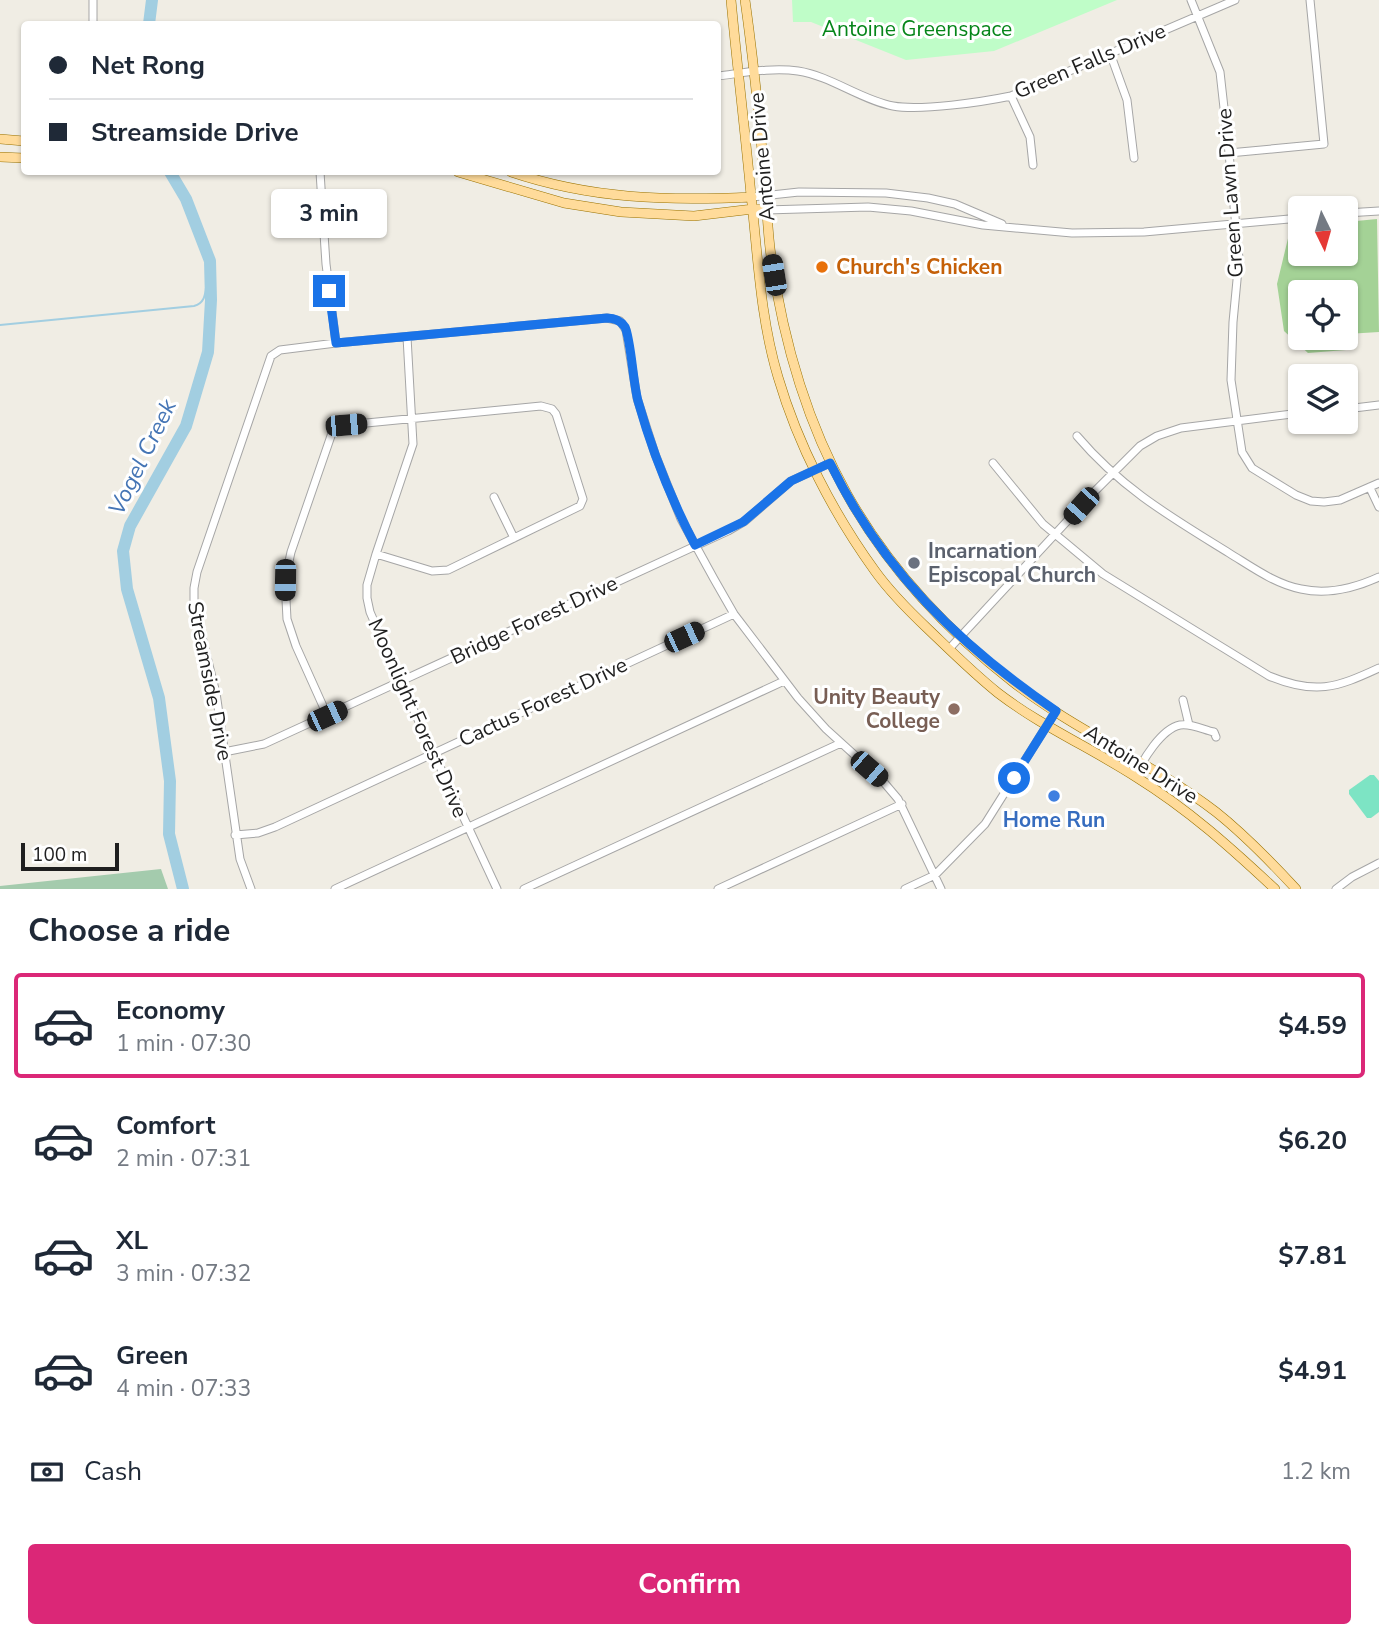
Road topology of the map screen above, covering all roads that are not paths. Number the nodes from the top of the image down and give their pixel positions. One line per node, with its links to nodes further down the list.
1 (93, 0): 8 (street)
2 (731, 0): 11 (main road, Antoine Drive)
3 (746, 0): 10 (main road, Antoine Drive)
4 (1191, 0): 7 (street, Green Lawn Drive)
5 (1235, 0): 7 (street, Green Falls Drive)
6 (1310, 0): 16 (street)
7 (1198, 16): 9 (street, Green Falls Drive); 16 (street, Green Lawn Drive)
8 (93, 21)
9 (1110, 53): 13 (street, Green Falls Drive); 19 (street)
10 (754, 72): 11 (street, Green Falls Drive); 13 (street, Green Falls Drive); 26 (main road, Antoine Drive)
11 (737, 74): 12 (street, Green Falls Drive); 25 (main road, Antoine Drive)
12 (721, 76)
13 (1011, 96): 20 (street)
14 (0, 139): 15 (main road)
15 (21, 141)
16 (1229, 152): 37 (street, Green Lawn Drive)
17 (0, 157): 18 (main road)
18 (21, 158)
19 (1134, 158)
20 (1034, 165)
21 (320, 175): 40 (street)
22 (468, 175): 34 (main road)
23 (520, 175): 27 (main road)
24 (869, 192): 26 (street); 29 (street); 38 (street)
25 (752, 197): 26 (street); 28 (main road); 30 (main road, Antoine Drive)
26 (765, 197): 31 (main road, Antoine Drive)
27 (648, 199): 28 (main road); 34 (main road)
28 (694, 200): 35 (main road)
29 (869, 207): 31 (street); 38 (street)
30 (753, 209): 31 (main road); 35 (main road); 49 (main road, Antoine Drive)
31 (766, 210): 47 (main road, Antoine Drive)
32 (1379, 211): 33 (street)
33 (1358, 213)
34 (645, 215): 35 (main road)
35 (694, 216)
36 (1288, 219): 37 (street)
37 (1236, 223): 38 (street); 45 (street, Green Lawn Drive)
38 (1016, 228)
39 (407, 337): 40 (street); 44 (street, Moonlight Forest Drive); 57 (street)
40 (336, 343): 73 (street, Streamside Drive)
41 (1379, 405): 42 (street)
42 (1358, 408)
43 (1288, 414): 45 (street)
44 (412, 419): 56 (street); 58 (street, Moonlight Forest Drive); 68 (street)
45 (1237, 419): 50 (street); 52 (street, Green Lawn Drive)
46 (1077, 436): 50 (street)
47 (830, 463): 49 (street, Bridge Forest Drive); 61 (main road, Antoine Drive)
48 (993, 463): 55 (street)
49 (815, 469): 57 (street, Bridge Forest Drive); 62 (main road, Antoine Drive)
50 (1112, 474): 55 (street); 59 (street)
51 (1379, 483): 52 (street, Green Lawn Drive)
52 (1370, 488): 54 (street)
53 (494, 497): 56 (street)
54 (1379, 507)
55 (1055, 535): 61 (street); 63 (street)
56 (514, 538): 58 (street)
57 (695, 545): 60 (street); 64 (street, Bridge Forest Drive)
58 (376, 554): 64 (street, Moonlight Forest Drive)
59 (1379, 577)
60 (734, 614): 65 (street); 74 (street, Cactus Forest Drive)
61 (959, 637): 62 (street); 67 (main road, Antoine Drive)
62 (949, 649): 69 (main road, Antoine Drive)
63 (1379, 668)
64 (400, 681): 68 (street, Bridge Forest Drive); 74 (street, Moonlight Forest Drive)
65 (784, 681): 72 (street); 79 (street)
66 (1183, 700): 70 (street)
67 (1056, 711): 69 (street); 75 (main road, Antoine Drive)
68 (327, 716): 73 (street, Bridge Forest Drive)
69 (1047, 725): 76 (main road, Antoine Drive); 83 (street)
70 (1189, 725): 71 (street); 75 (street)
71 (1216, 737)
72 (841, 743): 77 (street); 87 (street)
73 (224, 752): 81 (street, Streamside Drive)
74 (434, 753): 79 (street, Moonlight Forest Drive); 81 (street, Cactus Forest Drive)
75 (1142, 762): 76 (street); 78 (main road, Antoine Drive)
76 (1135, 776): 80 (main road, Antoine Drive)
77 (902, 804): 83 (street); 88 (street)
78 (1222, 817): 80 (main road); 92 (main road, Antoine Drive)
79 (468, 827): 85 (street); 86 (street, Moonlight Forest Drive)
80 (1210, 829): 91 (main road, Antoine Drive)
81 (236, 835): 84 (street, Streamside Drive)
82 (1379, 863): 93 (street)
83 (935, 875): 89 (street); 90 (street)
84 (251, 889)
85 (335, 889)
86 (497, 889)
87 (524, 889)
88 (718, 889)
89 (905, 889)
90 (941, 889)
91 (1275, 889)
92 (1297, 889)
93 (1336, 889)

